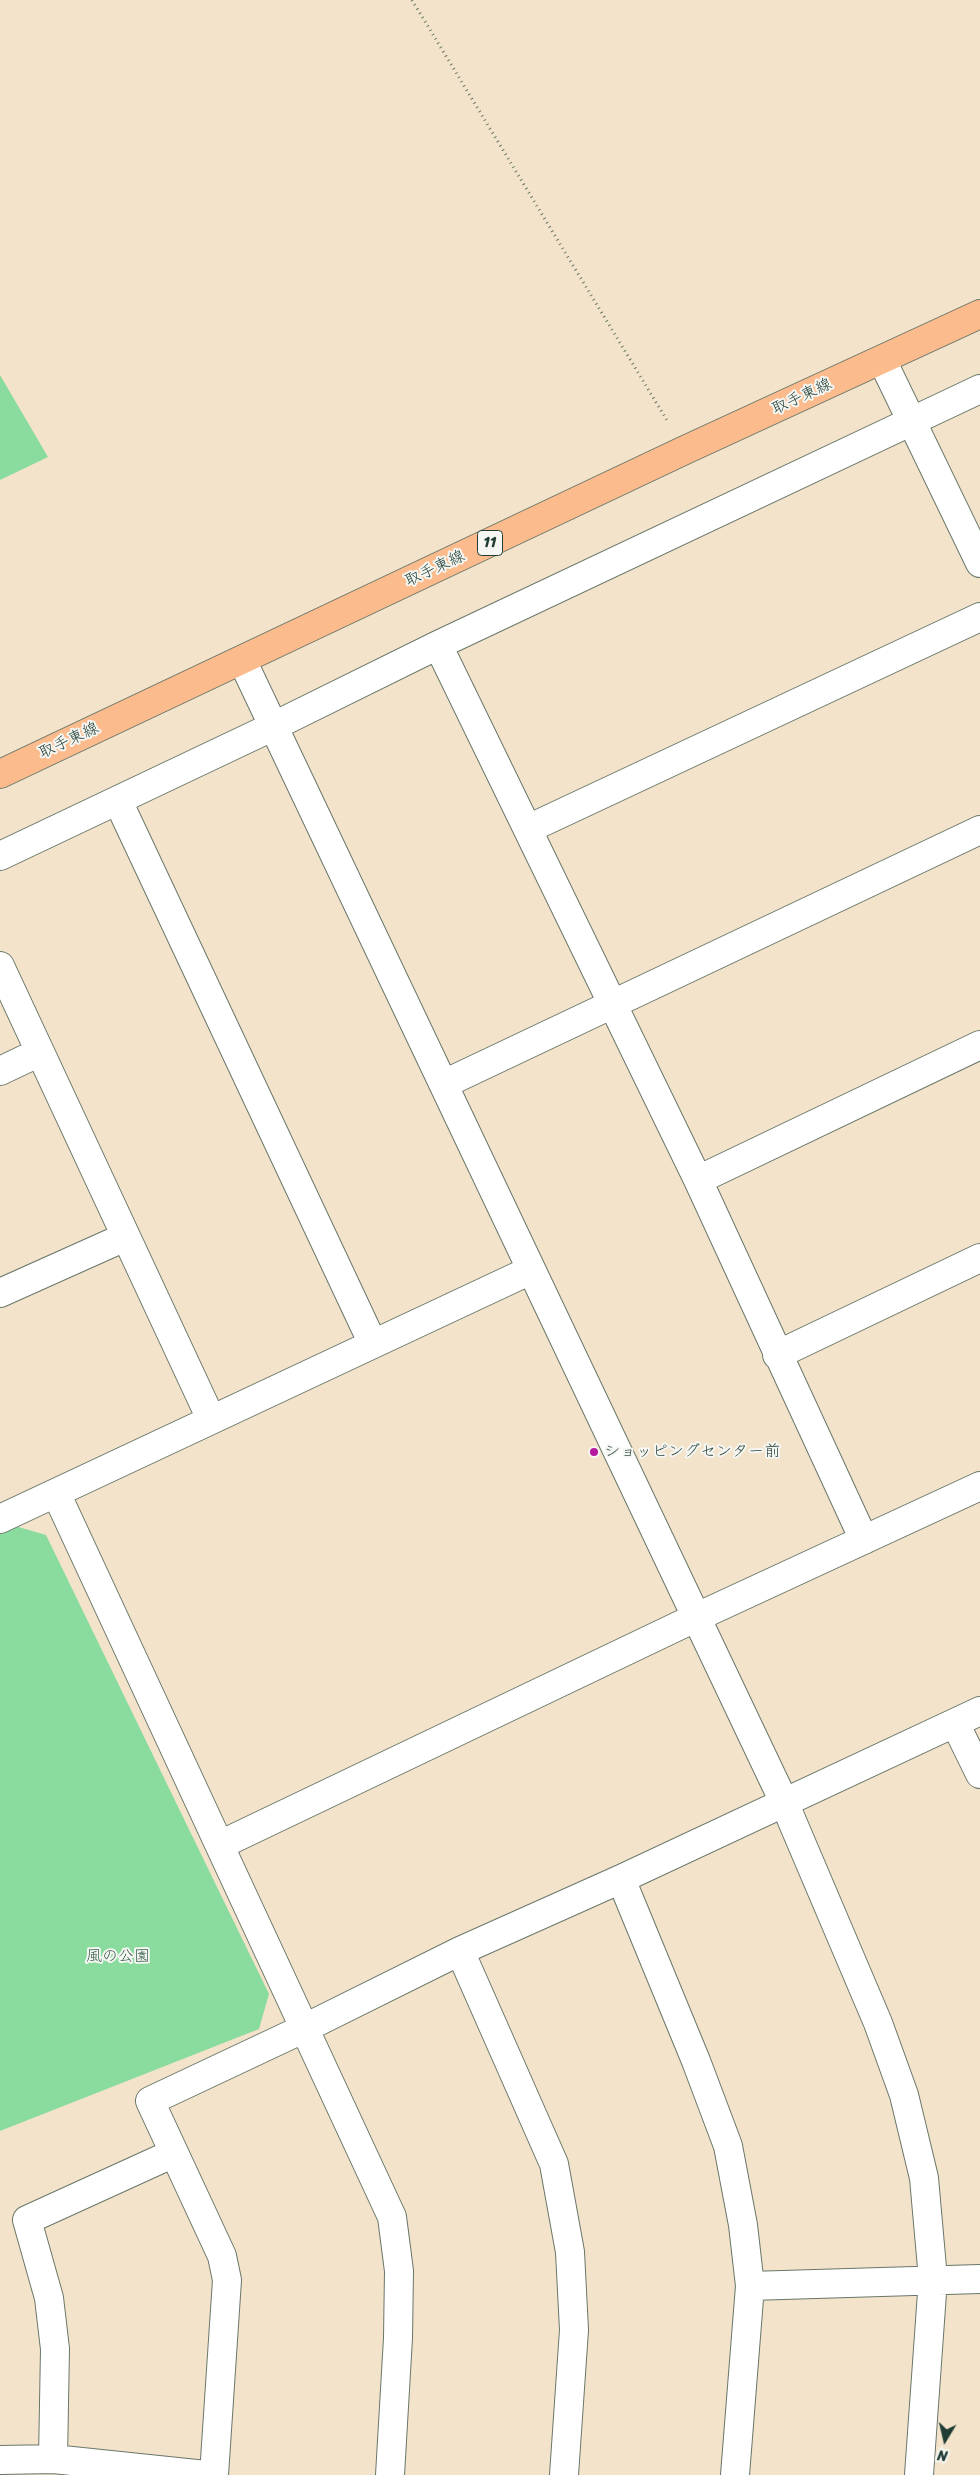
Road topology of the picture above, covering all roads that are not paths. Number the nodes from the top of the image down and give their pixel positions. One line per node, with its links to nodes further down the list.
1 (980, 314): 2 (main road, 取手東線 / 11)
2 (882, 360): 4 (street); 8 (main road, 取手東線 / 11)
3 (980, 389): 4 (street)
4 (913, 421): 5 (street); 7 (street)
5 (980, 563)
6 (980, 617): 12 (street)
7 (438, 645): 9 (street); 12 (street)
8 (242, 660): 9 (street); 10 (main road, 取手東線 / 11)
9 (274, 726): 11 (street); 20 (street)
10 (0, 774)
11 (118, 801): 14 (street); 26 (street)
12 (528, 829): 16 (street)
13 (980, 830): 16 (street)
14 (0, 856)
15 (0, 966): 18 (street)
16 (612, 1004): 20 (street); 21 (street)
17 (980, 1045): 21 (street)
18 (40, 1052): 19 (street); 22 (street)
19 (0, 1071)
20 (444, 1084): 24 (street)
21 (698, 1180): 27 (street)
22 (125, 1237): 25 (street); 28 (street)
23 (980, 1258): 27 (street)
24 (532, 1270): 26 (street); 33 (street)
25 (0, 1294)
26 (373, 1344): 28 (street)
27 (777, 1355): 32 (street)
28 (211, 1419): 30 (street)
29 (980, 1486): 32 (street)
30 (56, 1493): 31 (street); 38 (street)
31 (0, 1519)
32 (864, 1540): 33 (street)
33 (697, 1617): 37 (street); 38 (street)
34 (980, 1711): 35 (street)
35 (955, 1724): 36 (street); 37 (street)
36 (980, 1774)
37 (784, 1802): 39 (street); 43 (street)
38 (220, 1845): 41 (street)
39 (621, 1879): 40 (street); 45 (street)
40 (460, 1951): 41 (street); 51 (street)
41 (306, 2028): 42 (street); 50 (street)
42 (174, 2153): 46 (street); 49 (street)
43 (934, 2279): 44 (street); 45 (street); 53 (street)
44 (980, 2279)
45 (750, 2286): 52 (street)
46 (54, 2459): 47 (street); 48 (street)
47 (0, 2460)
48 (206, 2475)
49 (214, 2475)
50 (390, 2475)
51 (564, 2475)
52 (735, 2475)
53 (918, 2475)

